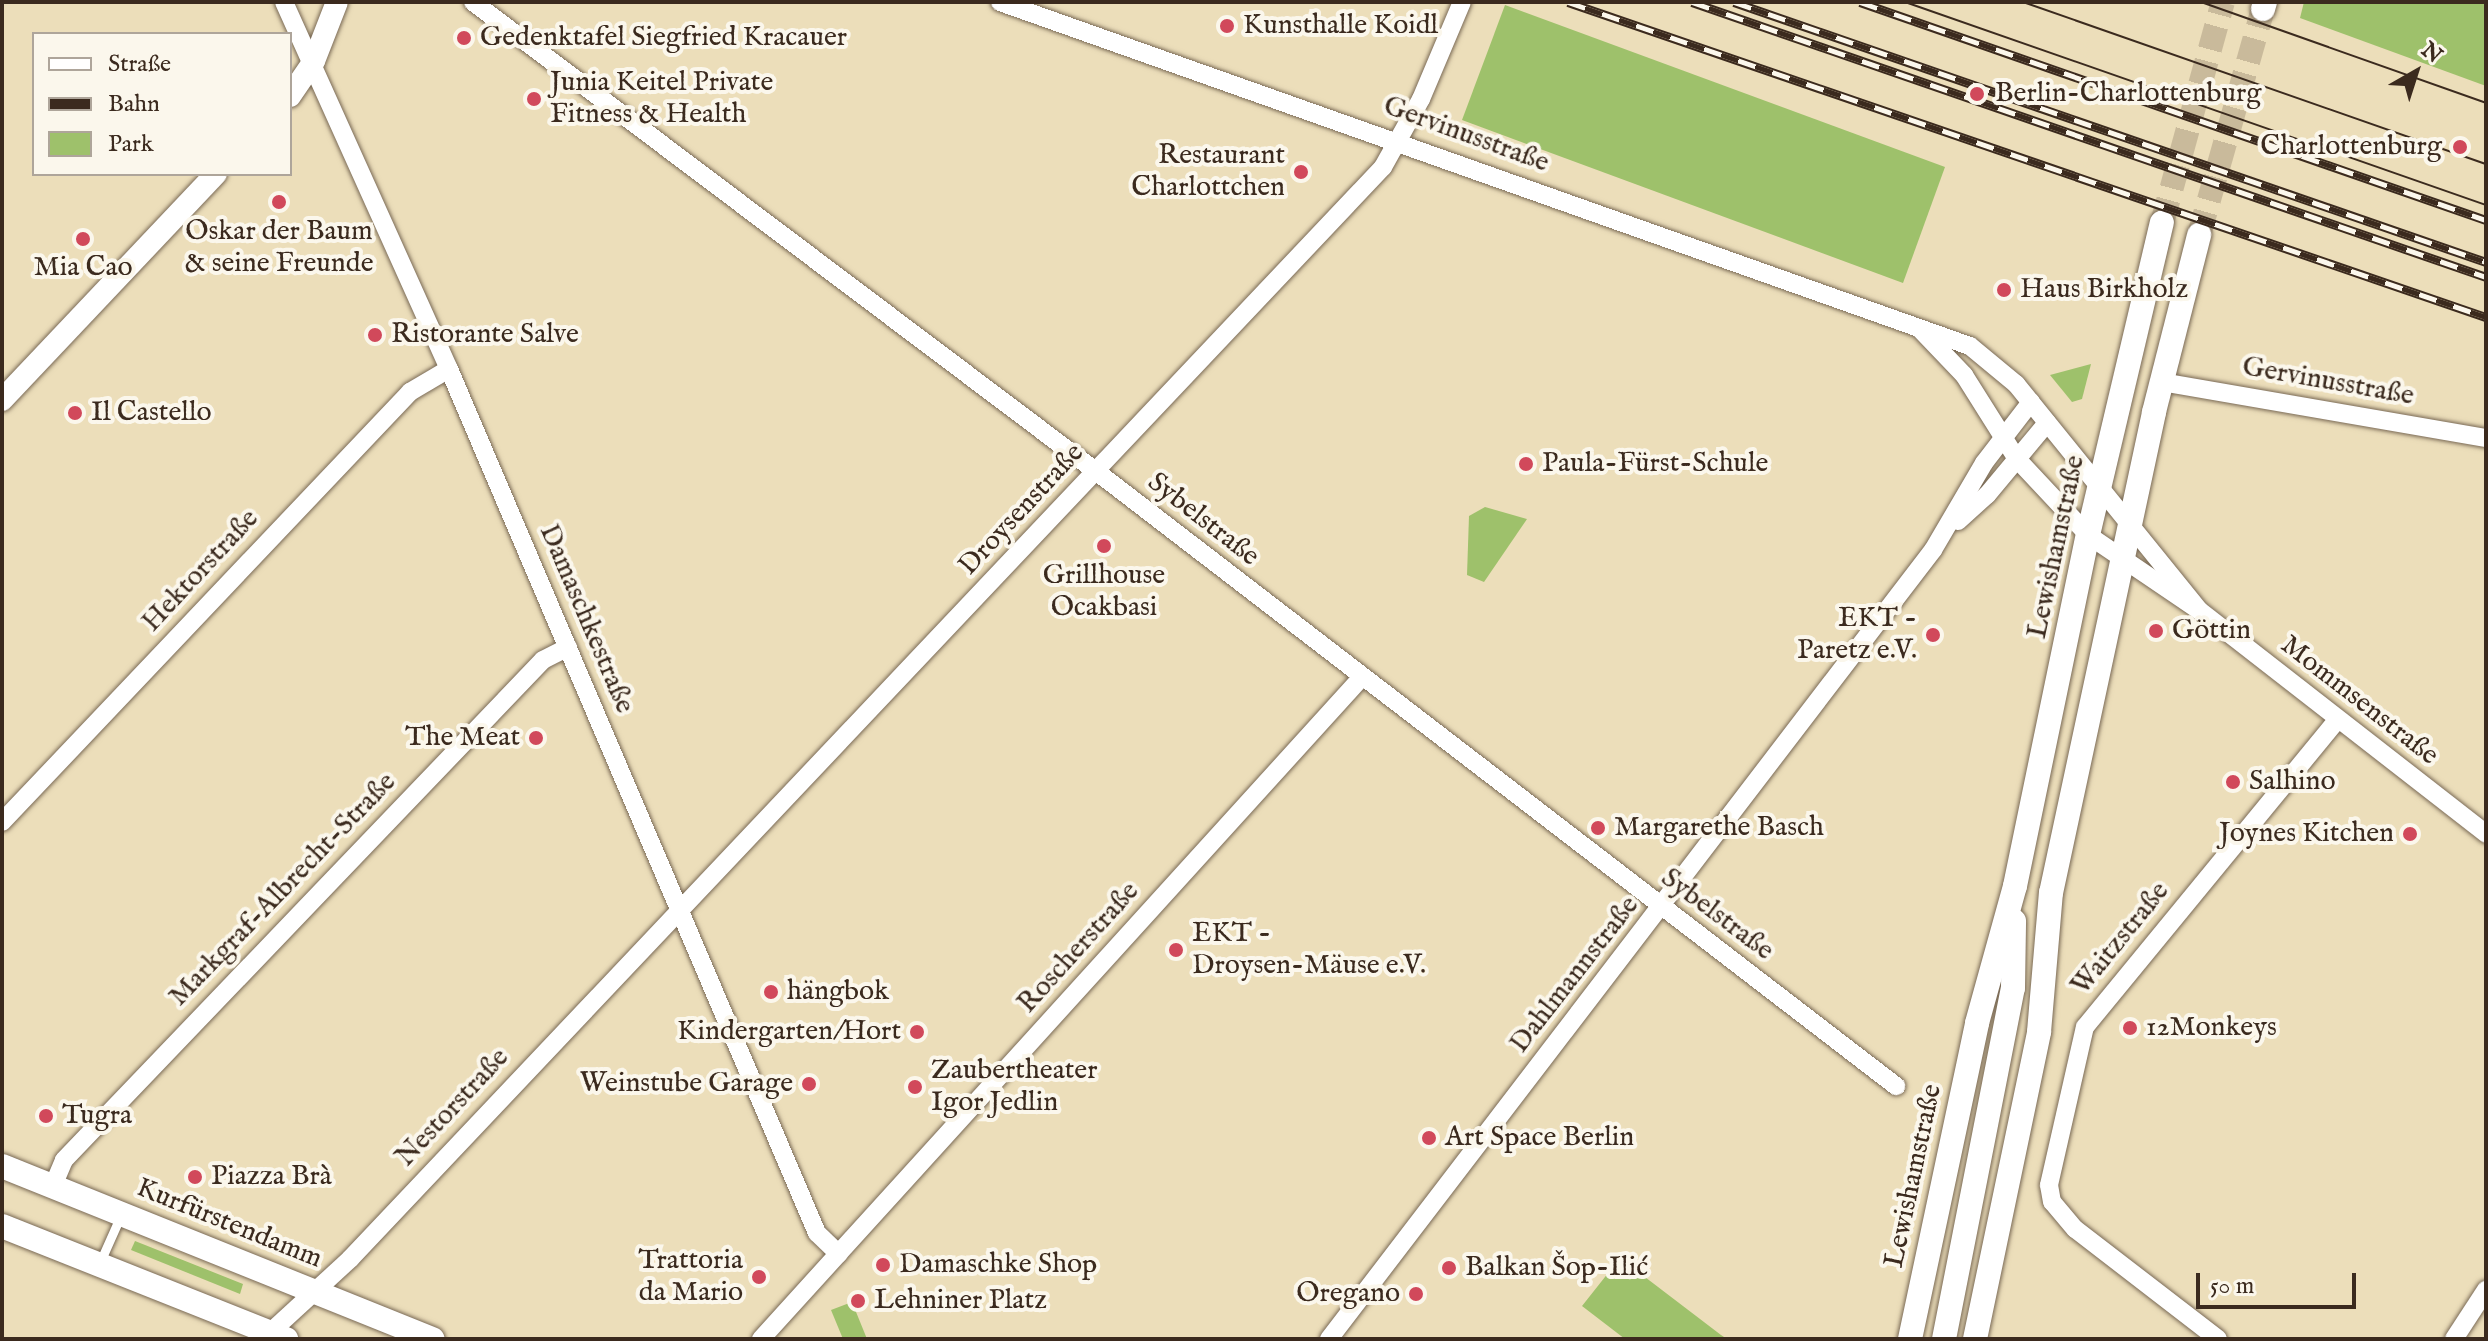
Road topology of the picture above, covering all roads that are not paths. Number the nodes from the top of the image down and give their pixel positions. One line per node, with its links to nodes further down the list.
1 (284, 2): 6 (street, Damaschkestraße)
2 (337, 2): 6 (street)
3 (473, 2): 21 (street, Sybelstraße)
4 (1000, 2): 8 (street, Gervinusstraße)
5 (1462, 2): 8 (street, Droysenstraße)
6 (314, 61): 7 (street); 13 (street, Damaschkestraße)
7 (292, 93)
8 (1400, 142): 12 (street, Gervinusstraße); 21 (street, Droysenstraße)
9 (214, 176): 15 (street)
10 (2162, 223): 22 (main road, Lewishamstraße)
11 (2199, 235): 14 (main road, Lewishamstraße)
12 (1914, 322): 16 (street, Gervinusstraße); 18 (street, Gervinusstraße)
13 (449, 369): 28 (street, Damaschkestraße); 31 (street, Hektorstraße)
14 (2161, 382): 19 (street, Gervinusstraße); 23 (main road, Lewishamstraße)
15 (2, 400)
16 (2031, 402): 17 (street, Gervinusstraße); 18 (street, Dahlmannstraße)
17 (2047, 423): 20 (street, Dahlmannstraße); 22 (street, Gervinusstraße)
18 (2002, 438): 20 (street, Gervinusstraße); 24 (street, Dahlmannstraße)
19 (2486, 438)
20 (2017, 459): 24 (street, Dahlmannstraße); 25 (street, Gervinusstraße)
21 (1097, 472): 29 (street, Sybelstraße); 36 (street, Droysenstraße)
22 (2099, 489): 23 (street, Gervinusstraße); 25 (main road, Lewishamstraße)
23 (2129, 523): 26 (main road, Lewishamstraße); 27 (street, Mommsenstraße)
24 (1950, 528): 35 (street, Dahlmannstraße)
25 (2088, 535): 26 (street, Mommsenstraße); 33 (main road, Lewishamstraße)
26 (2121, 562): 27 (street, Mommsenstraße); 34 (main road, Lewishamstraße)
27 (2200, 611): 30 (street, Mommsenstraße)
28 (568, 647): 36 (street, Damaschkestraße); 40 (street, Markgraf-Albrecht-Straße)
29 (1360, 679): 35 (street, Sybelstraße); 43 (street, Roscherstraße)
30 (2337, 720): 32 (street, Mommsenstraße); 54 (street, Waitzstraße)
31 (2, 822)
32 (2486, 834)
33 (2015, 886): 37 (main road, Lewishamstraße); 51 (main road, Lewishamstraße)
34 (2051, 893): 37 (main road, Lewishamstraße); 53 (main road, Lewishamstraße)
35 (1662, 908): 38 (street, Sybelstraße); 50 (street, Dahlmannstraße)
36 (678, 910): 43 (street, Damaschkestraße); 46 (street, Nestorstraße)
37 (2013, 988): 52 (main road, Lewishamstraße)
38 (1896, 1086)
39 (2, 1166): 40 (main road, Kurfürstendamm)
40 (53, 1186): 41 (main road, Kurfürstendamm)
41 (121, 1213): 44 (lane); 46 (main road, Kurfürstendamm)
42 (2, 1226): 44 (main road)
43 (839, 1254): 49 (street)
44 (99, 1265): 47 (main road)
45 (2486, 1290): 55 (street)
46 (316, 1291): 47 (street, Nestorstraße); 48 (main road, Kurfürstendamm)
47 (273, 1337)
48 (433, 1339)
49 (761, 1339)
50 (1329, 1339)
51 (1910, 1339)
52 (1944, 1339)
53 (1975, 1339)
54 (2218, 1339)
55 (2454, 1339)

